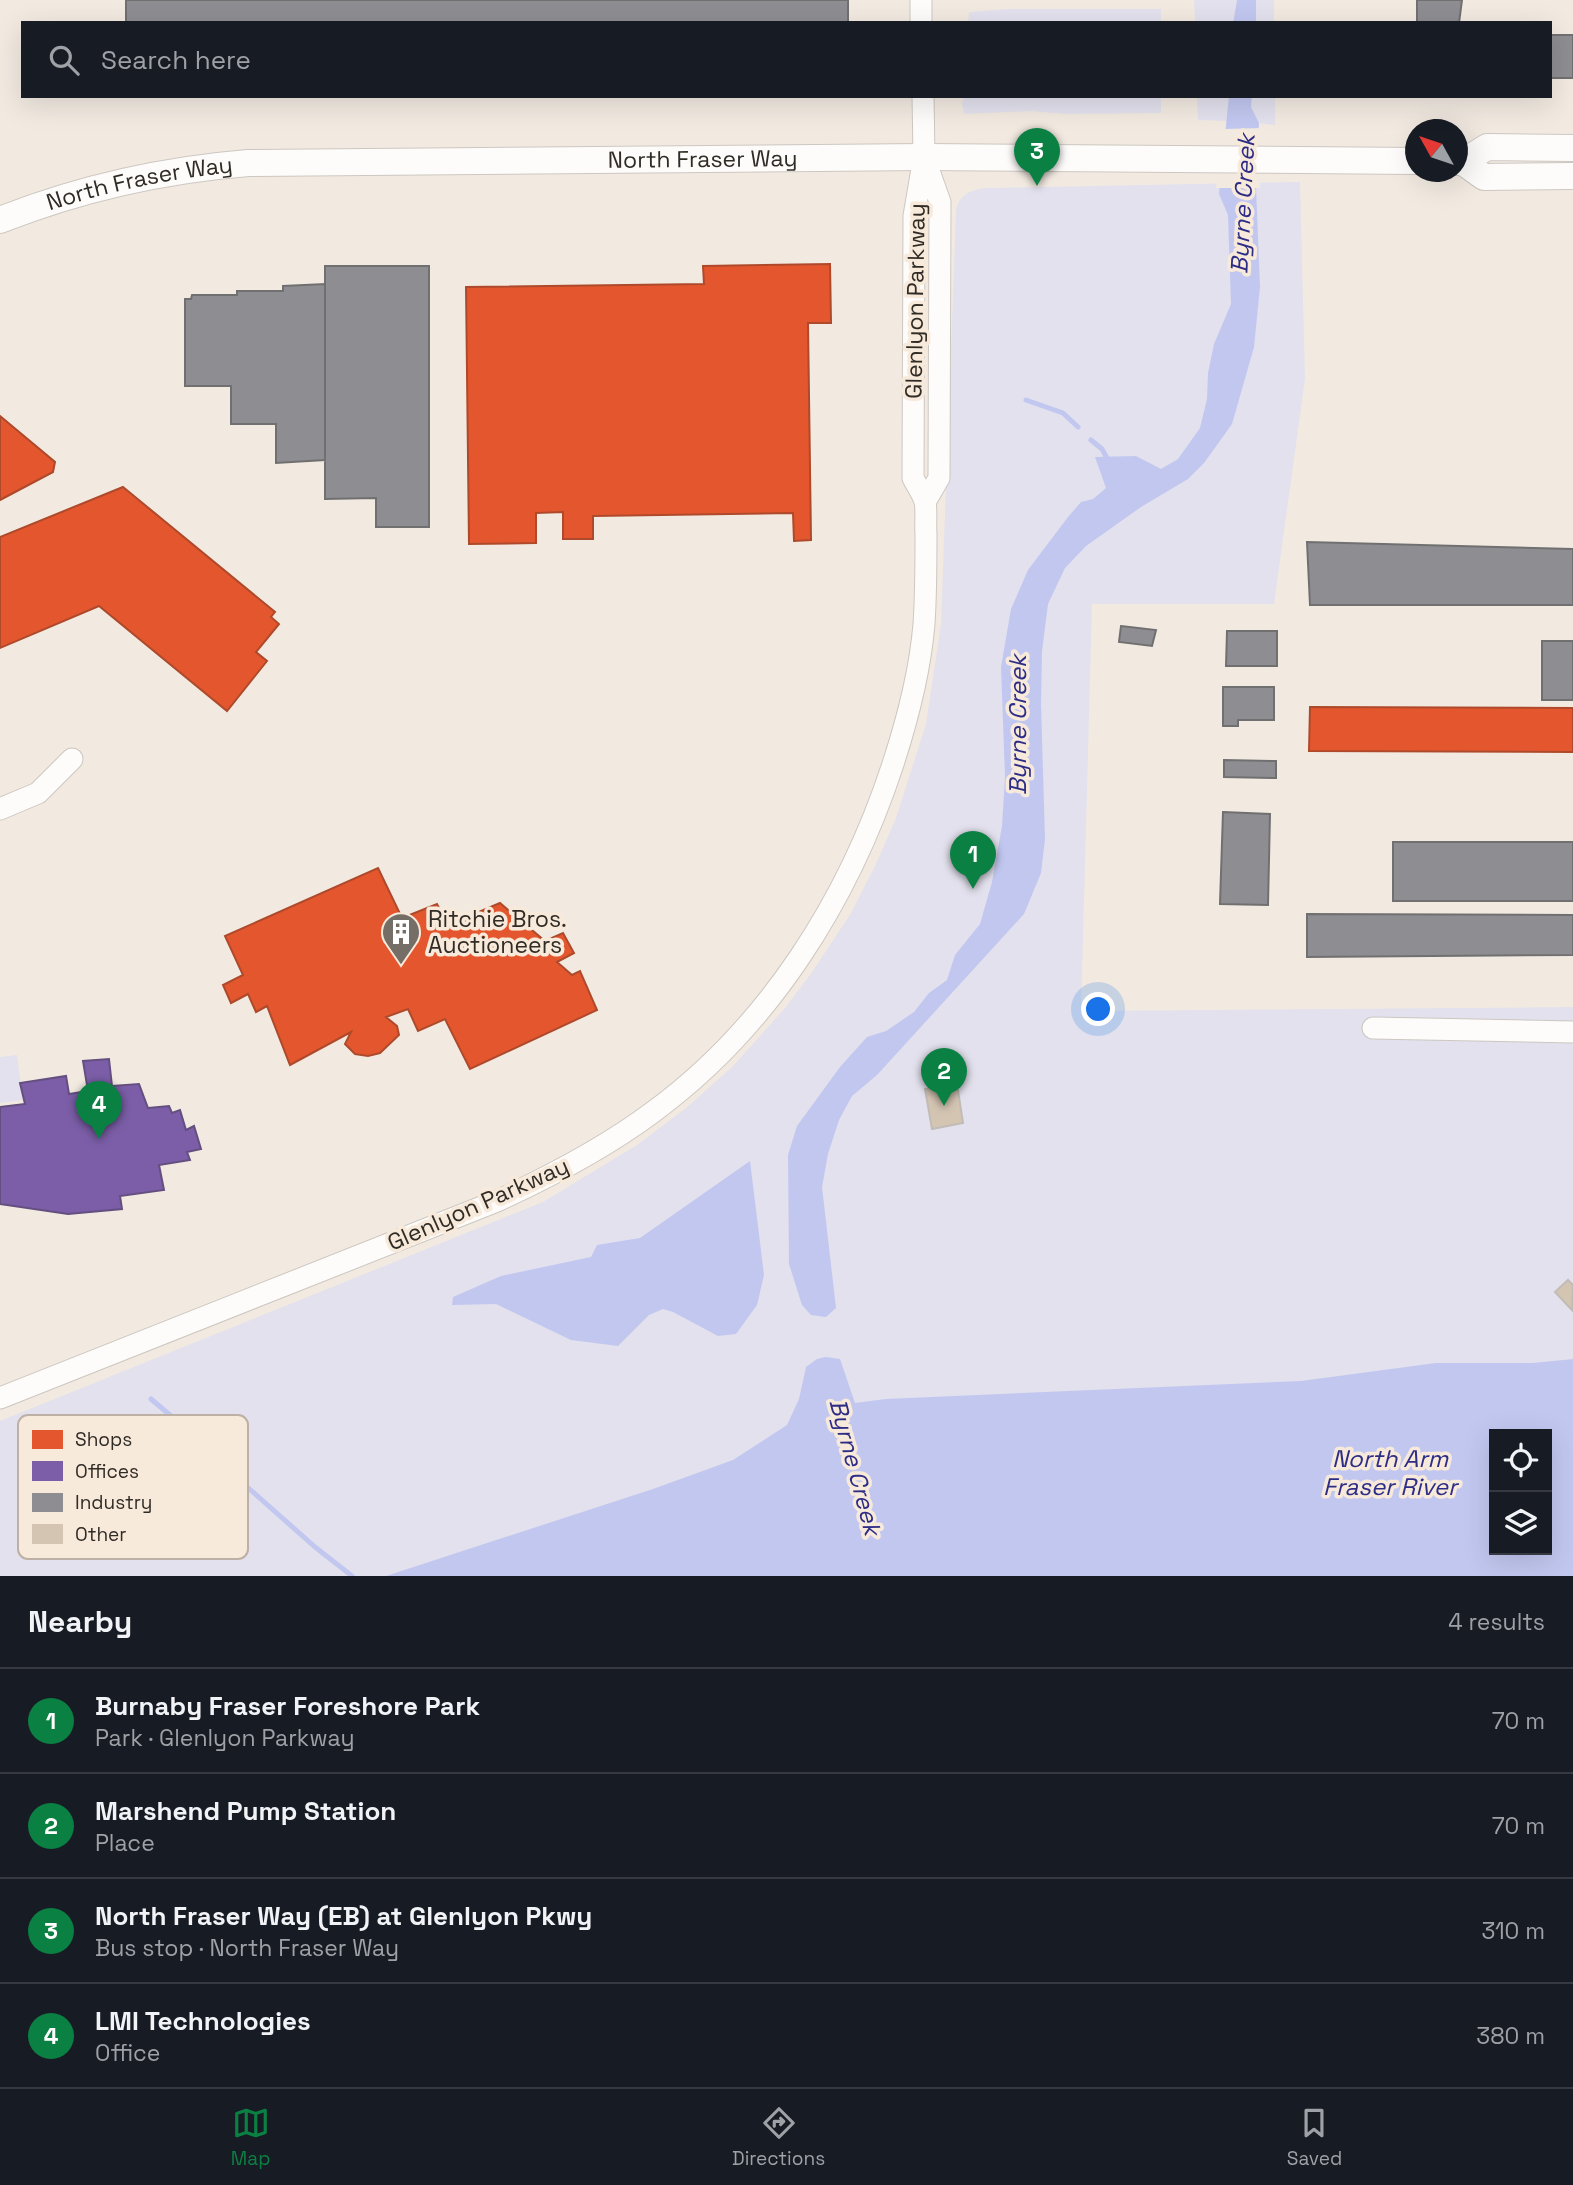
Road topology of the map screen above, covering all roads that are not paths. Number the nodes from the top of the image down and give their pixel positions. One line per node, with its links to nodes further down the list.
1 (921, 0): 2 (street)
2 (921, 21)
3 (923, 98): 5 (street, Glenlyon Parkway)
4 (1573, 148): 6 (street)
5 (924, 157): 7 (street, North Fraser Way); 10 (street, North Fraser Way); 15 (street, Glenlyon Parkway)
6 (1468, 158)
7 (1405, 161)
8 (1468, 167): 9 (street)
9 (1573, 176)
10 (0, 220)
11 (72, 759): 12 (street)
12 (0, 808)
13 (1373, 1028): 14 (street)
14 (1573, 1032)
15 (0, 1398)

